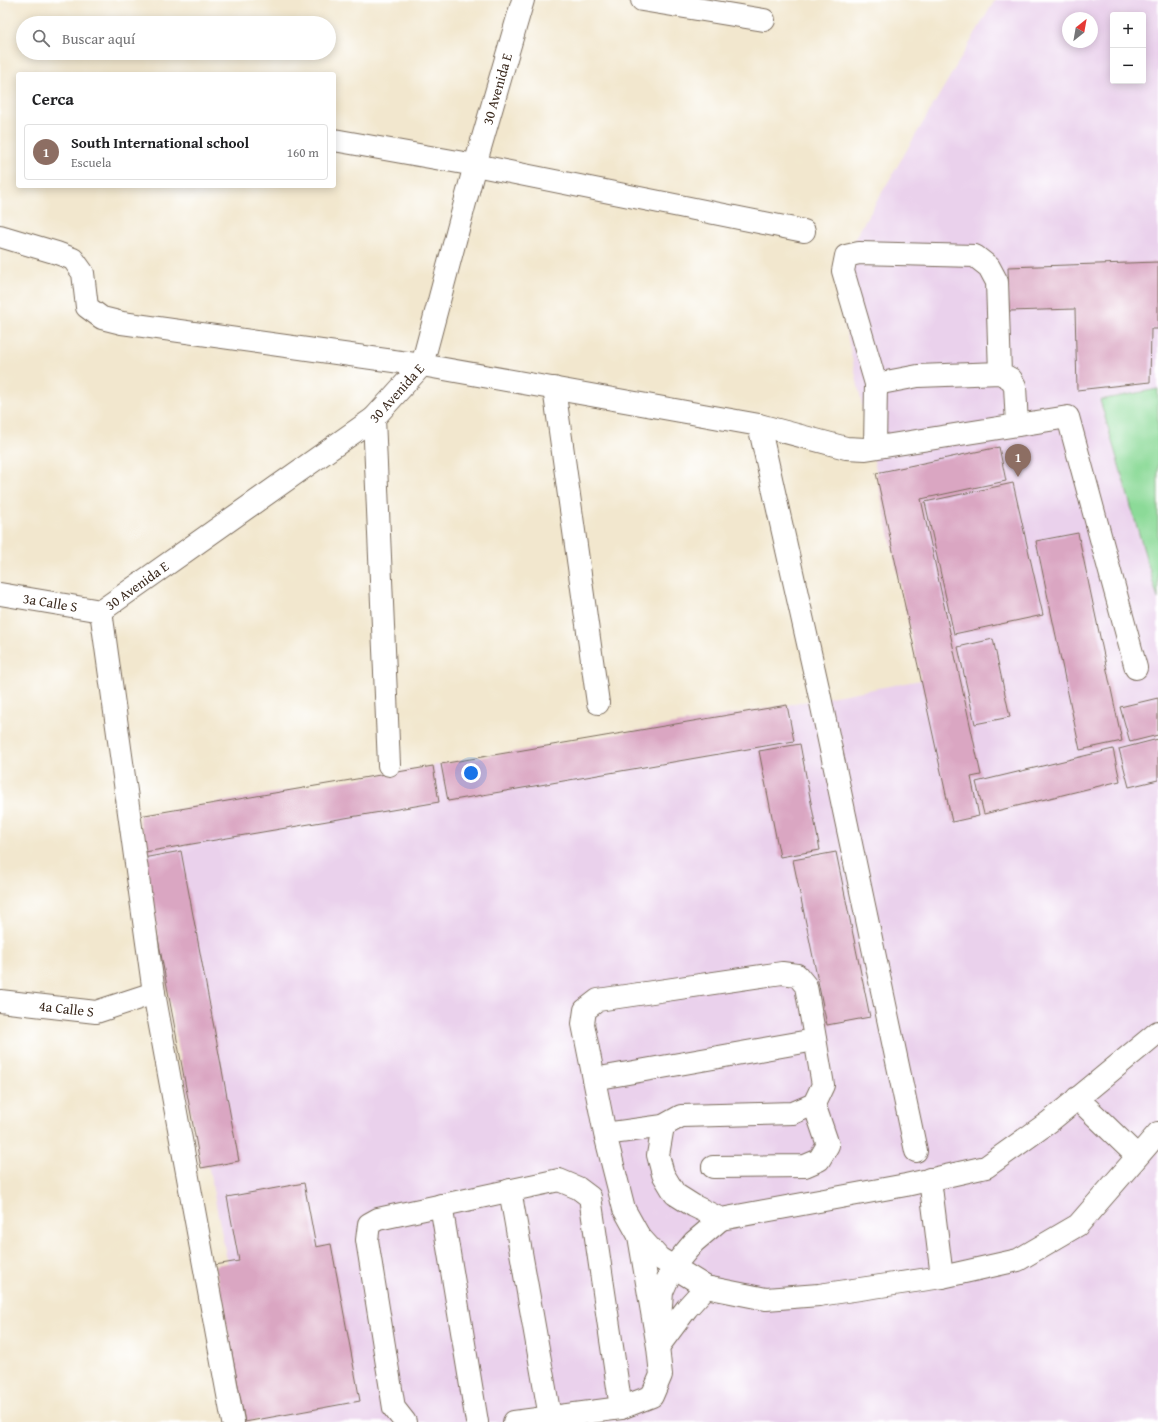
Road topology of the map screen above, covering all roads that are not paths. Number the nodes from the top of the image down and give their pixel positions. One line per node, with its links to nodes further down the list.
1 (523, 0): 5 (street, 30 Avenida E)
2 (642, 0): 3 (street)
3 (764, 20)
4 (336, 140): 5 (street)
5 (475, 165): 6 (street); 8 (street, 30 Avenida E)
6 (804, 231)
7 (0, 236): 8 (street)
8 (422, 364): 11 (street); 12 (street, 30 Avenida E)
9 (1000, 373): 10 (street); 10 (street); 14 (street)
10 (876, 384): 15 (street)
11 (554, 388): 13 (street); 19 (street)
12 (374, 418): 17 (street, 30 Avenida E); 20 (street)
13 (759, 425): 15 (street); 31 (street)
14 (1017, 425): 15 (street); 18 (street)
15 (874, 447)
16 (0, 594): 17 (street, 3a Calle S)
17 (100, 611): 21 (street)
18 (1136, 668)
19 (598, 702)
20 (389, 765)
21 (154, 993): 22 (street, 4a Calle S); 45 (street)
22 (0, 1001)
23 (1158, 1032): 26 (street)
24 (815, 1040): 25 (street); 25 (street); 27 (street)
25 (594, 1079): 30 (street)
26 (1077, 1098): 32 (street); 34 (street)
27 (814, 1104): 28 (street); 33 (street)
28 (663, 1126): 30 (street); 37 (street)
29 (1158, 1133): 32 (street)
30 (605, 1134): 38 (street)
31 (916, 1151)
32 (1137, 1156): 40 (street)
33 (713, 1167)
34 (930, 1179): 37 (street); 40 (street)
35 (510, 1190): 36 (street); 43 (street); 44 (street)
36 (441, 1205): 46 (street); 47 (street)
37 (721, 1219): 39 (street)
38 (639, 1236): 39 (street); 42 (street)
39 (673, 1267): 41 (street); 42 (street)
40 (942, 1277): 41 (street)
41 (706, 1287): 42 (street)
42 (658, 1347): 43 (street)
43 (621, 1408): 44 (street)
44 (550, 1417): 48 (street)
45 (233, 1422)
46 (405, 1422)
47 (477, 1422)
48 (514, 1422)

